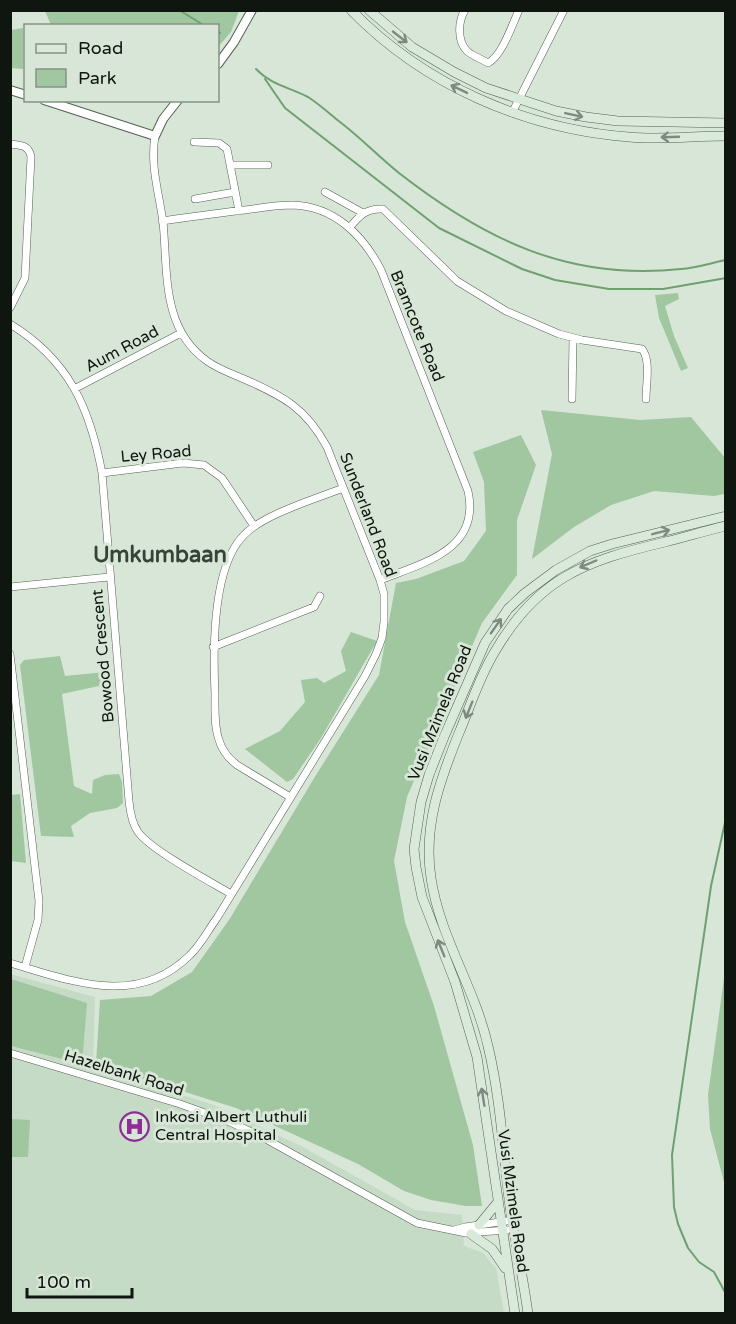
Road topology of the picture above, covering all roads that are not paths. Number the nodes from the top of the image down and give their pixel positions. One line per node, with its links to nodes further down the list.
1 (252, 10): 7 (street)
2 (351, 10): 11 (main road, one-way to 2)
3 (369, 10): 8 (main road, one-way to 8)
4 (465, 10): 5 (street)
5 (519, 10)
6 (563, 11): 8 (street)
7 (219, 63)
8 (518, 98): 11 (street); 12 (main road, one-way to 12)
9 (50, 102): 13 (street)
10 (176, 102): 13 (street)
11 (512, 113): 14 (main road, one-way to 11)
12 (726, 123)
13 (155, 136): 24 (street, Sunderland Road)
14 (726, 136)
15 (194, 142): 17 (street)
16 (10, 144): 26 (street)
17 (231, 165): 18 (street); 19 (street)
18 (268, 165)
19 (235, 192): 21 (street); 22 (street)
20 (325, 192): 23 (street)
21 (195, 199)
22 (239, 211): 24 (street, Bramcote Road); 25 (street, Bramcote Road)
23 (363, 213): 25 (street); 29 (street)
24 (162, 221): 28 (street, Sunderland Road)
25 (350, 227): 39 (street, Bramcote Road)
26 (10, 308)
27 (10, 324): 30 (street, Bowood Crescent)
28 (181, 333): 30 (street, Aum Road); 34 (street, Sunderland Road)
29 (573, 338): 31 (street); 32 (street)
30 (76, 388): 33 (street, Bowood Crescent)
31 (572, 399)
32 (646, 399)
33 (102, 473): 36 (street, Ley Road); 38 (street, Bowood Crescent)
34 (344, 488): 36 (street); 39 (street, Sunderland Road)
35 (726, 516): 49 (main road, Vusi Mzimela Road, one-way to 35)
36 (254, 526): 42 (street)
37 (726, 526): 50 (main road, Vusi Mzimela Road, one-way to 50)
38 (110, 577): 40 (street); 45 (street, Bowood Crescent)
39 (381, 580): 44 (street, Sunderland Road)
40 (10, 587)
41 (320, 596): 42 (street)
42 (213, 647): 44 (street)
43 (10, 654): 47 (street)
44 (290, 797): 45 (street, Sunderland Road)
45 (231, 894): 47 (street, Sunderland Road)
46 (10, 963): 47 (street, Sunderland Road)
47 (25, 967)
48 (10, 1053): 53 (street, Hazelbank Road)
49 (498, 1202): 51 (main road); 52 (main road, Vusi Mzimela Road)
50 (514, 1224): 52 (street, Hazelbank Road); 57 (main road, Vusi Mzimela Road)
51 (479, 1225): 52 (street, Hazelbank Road); 53 (street, Hazelbank Road)
52 (502, 1226): 54 (street, Hazelbank Road); 55 (main road, Vusi Mzimela Road)
53 (453, 1230): 54 (street, Hazelbank Road)
54 (471, 1234): 55 (main road)
55 (508, 1272): 56 (main road, Vusi Mzimela Road)
56 (515, 1314)
57 (528, 1314)

